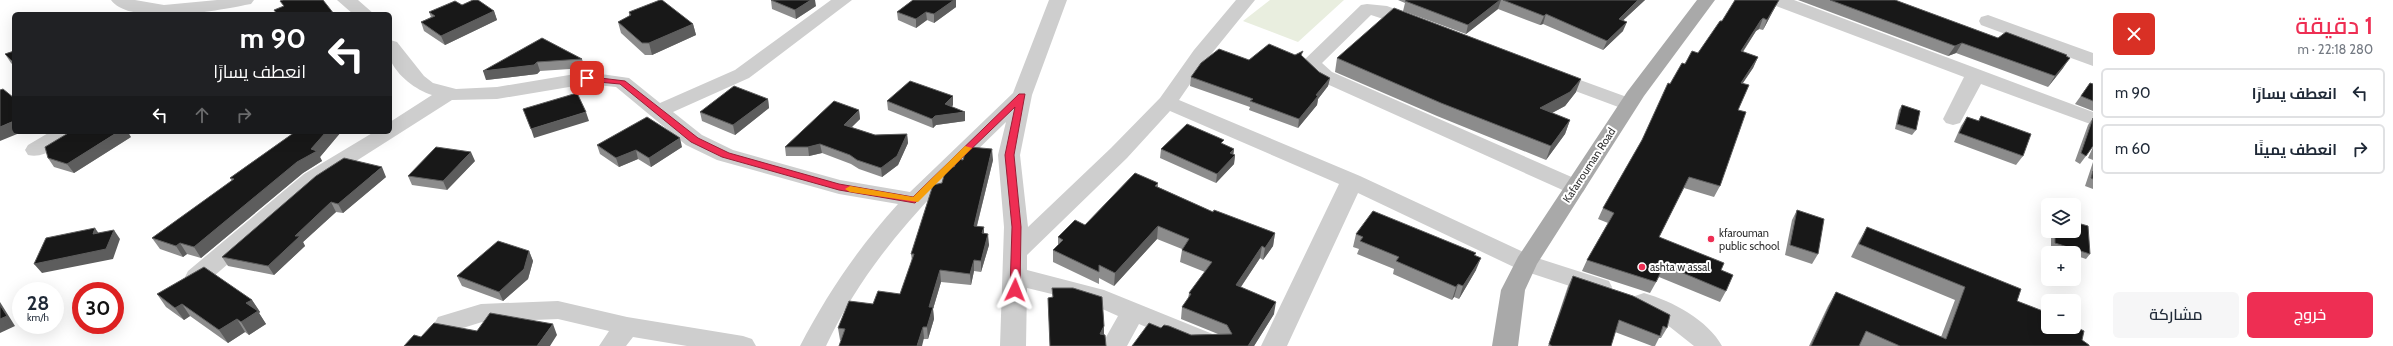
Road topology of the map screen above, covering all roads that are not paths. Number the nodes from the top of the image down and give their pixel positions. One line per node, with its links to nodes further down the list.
1 (120, 0): 2 (street)
2 (245, 0)
3 (346, 0): 9 (street)
4 (843, 0): 20 (street)
5 (1058, 0): 17 (street)
6 (1246, 0): 18 (street)
7 (1706, 0): 19 (main road, Kafarrouman Road)
8 (1777, 0): 15 (street)
9 (361, 12)
10 (1988, 22): 13 (street)
11 (1432, 29): 28 (street)
12 (392, 49): 16 (street)
13 (2093, 60)
14 (1533, 68): 19 (street)
15 (1976, 74): 21 (street); 22 (street)
16 (448, 94): 20 (street); 23 (street)
17 (1022, 95): 29 (street); 30 (street)
18 (1167, 102): 27 (street); 30 (street)
19 (1628, 104): 28 (main road, Kafarrouman Road)
20 (659, 110): 29 (street)
21 (1953, 119)
22 (2093, 119)
23 (392, 130)
24 (62, 134): 26 (street)
25 (386, 134): 33 (street)
26 (36, 150)
27 (1352, 181): 31 (street); 42 (street)
28 (1575, 187): 31 (main road, Kafarrouman Road)
29 (915, 200): 38 (street)
30 (1016, 252): 32 (street)
31 (1526, 263): 43 (main road, Kafarrouman Road); 44 (street)
32 (1015, 276): 34 (street); 39 (street)
33 (196, 277)
34 (1133, 311): 40 (street); 41 (street)
35 (447, 324): 36 (street)
36 (619, 336): 37 (street)
37 (743, 346)
38 (813, 346)
39 (1013, 346)
40 (1114, 346)
41 (1216, 346)
42 (1274, 346)
43 (1505, 346)
44 (1709, 346)

